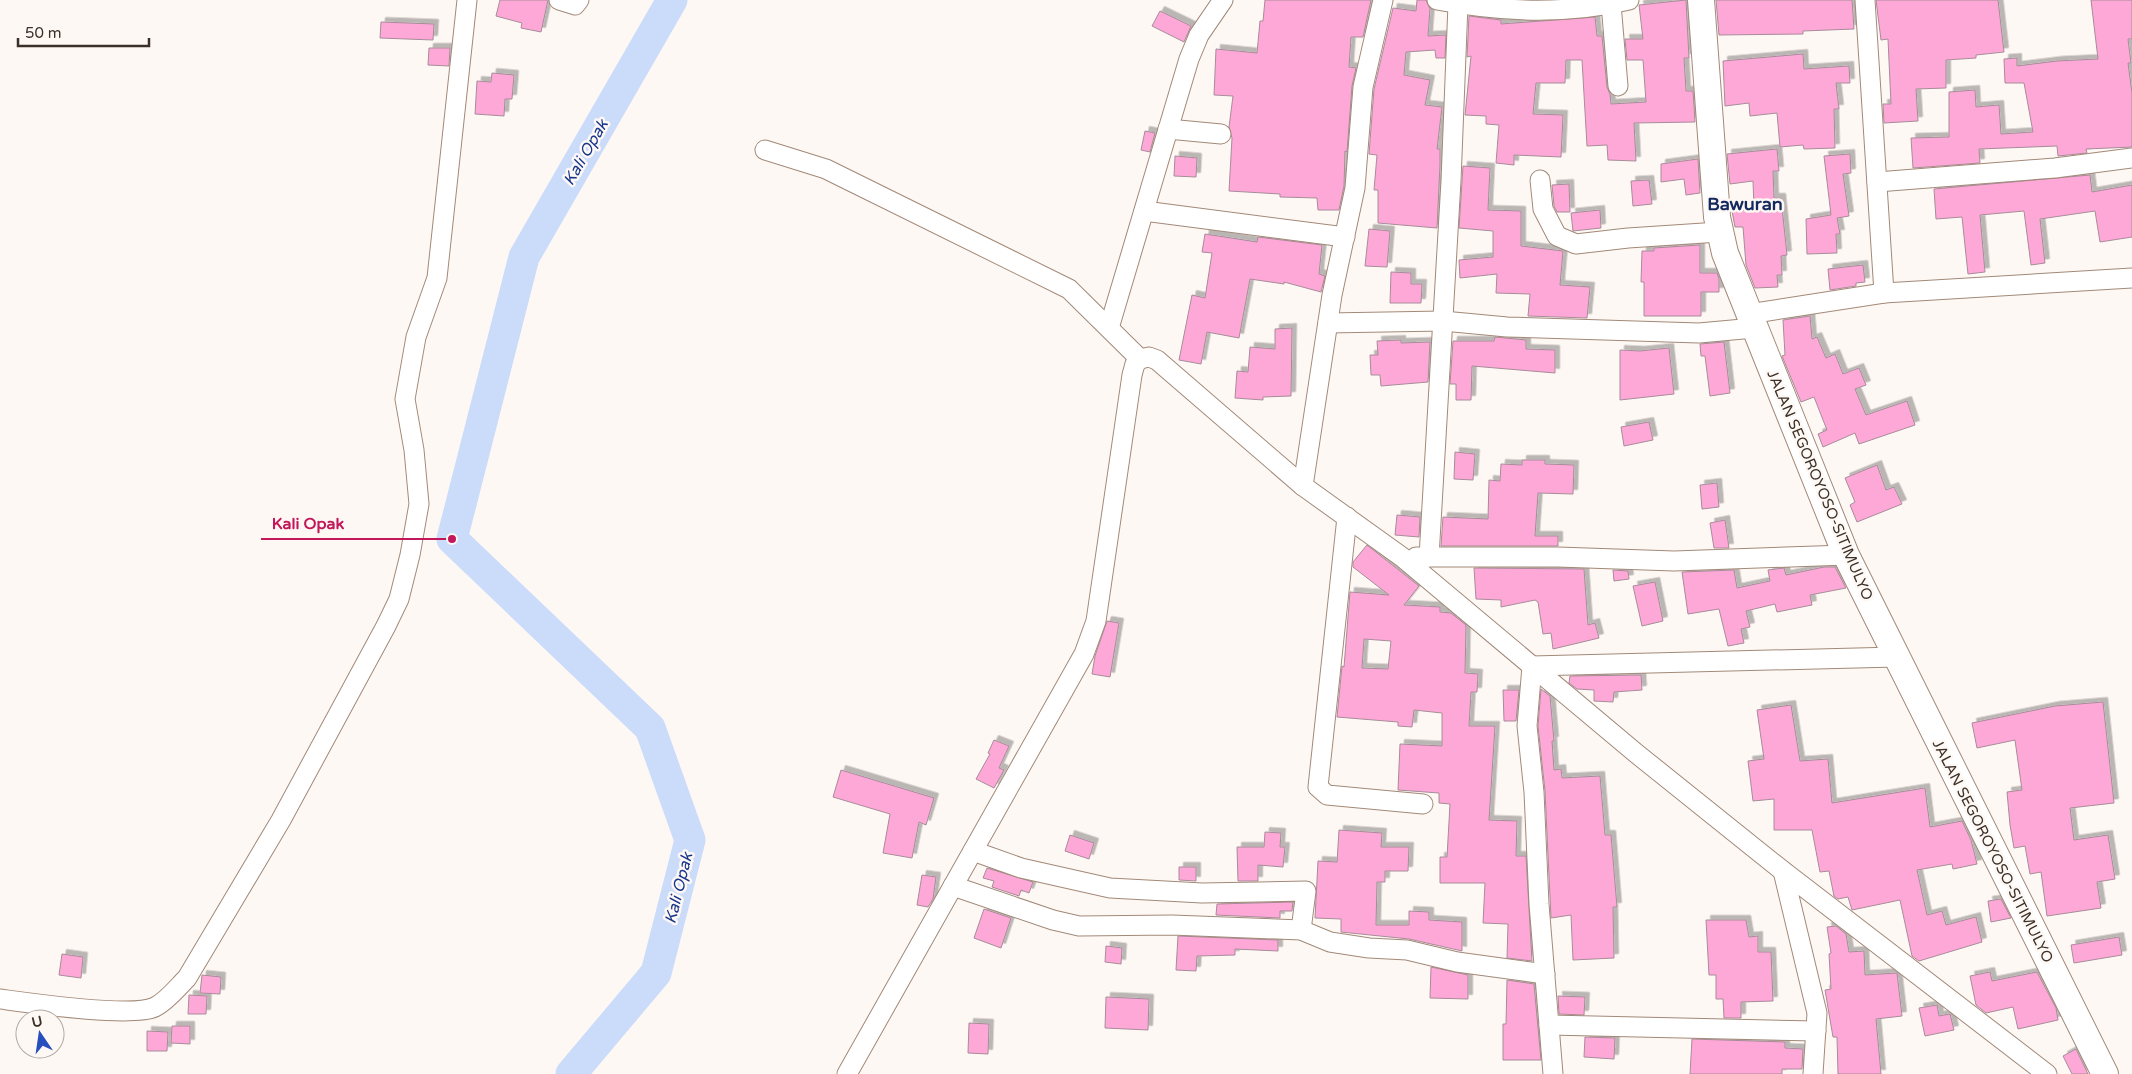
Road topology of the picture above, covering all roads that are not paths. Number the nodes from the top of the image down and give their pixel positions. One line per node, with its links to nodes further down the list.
1 (466, 0): 43 (street)
2 (559, 0): 3 (street)
3 (579, 0)
4 (1223, 0): 14 (street)
5 (1383, 0): 22 (street)
6 (1437, 0): 10 (street)
7 (1630, 0): 12 (street)
8 (1701, 0): 21 (main road, JALAN SEGOROYOSO-SITIMULYO)
9 (1864, 0): 19 (street)
10 (1458, 4): 11 (street); 25 (street)
11 (1585, 4): 12 (street)
12 (1611, 4): 13 (street)
13 (1618, 86)
14 (1168, 129): 15 (street); 20 (street)
15 (1220, 134)
16 (765, 150): 28 (street)
17 (2132, 158): 19 (street)
18 (1540, 180): 21 (street)
19 (1876, 182): 24 (street)
20 (1144, 211): 22 (street); 28 (street)
21 (1720, 232): 26 (main road, JALAN SEGOROYOSO-SITIMULYO)
22 (1344, 237): 27 (street)
23 (2132, 278): 24 (street)
24 (1884, 293): 26 (street)
25 (1443, 321): 26 (street); 27 (street); 34 (street)
26 (1752, 321): 32 (main road, JALAN SEGOROYOSO-SITIMULYO)
27 (1328, 323): 30 (street)
28 (1109, 328): 29 (street)
29 (1140, 359): 30 (street); 38 (street)
30 (1303, 486): 31 (street)
31 (1348, 517): 33 (street); 37 (street)
32 (1846, 555): 34 (street); 35 (main road, JALAN SEGOROYOSO-SITIMULYO)
33 (1402, 557): 34 (street); 36 (street)
34 (1429, 557)
35 (1896, 657): 36 (street); 50 (main road, JALAN SEGOROYOSO-SITIMULYO)
36 (1532, 666): 39 (street); 42 (street)
37 (1424, 804)
38 (973, 851): 40 (street); 41 (street)
39 (1783, 871): 45 (street); 49 (street)
40 (953, 886): 41 (street); 46 (street)
41 (1301, 930): 42 (street)
42 (1545, 974): 44 (street)
43 (0, 1000)
44 (1549, 1025): 45 (street); 47 (street)
45 (1816, 1031): 48 (street)
46 (847, 1074)
47 (1552, 1074)
48 (1813, 1074)
49 (2047, 1074)
50 (2105, 1074)

